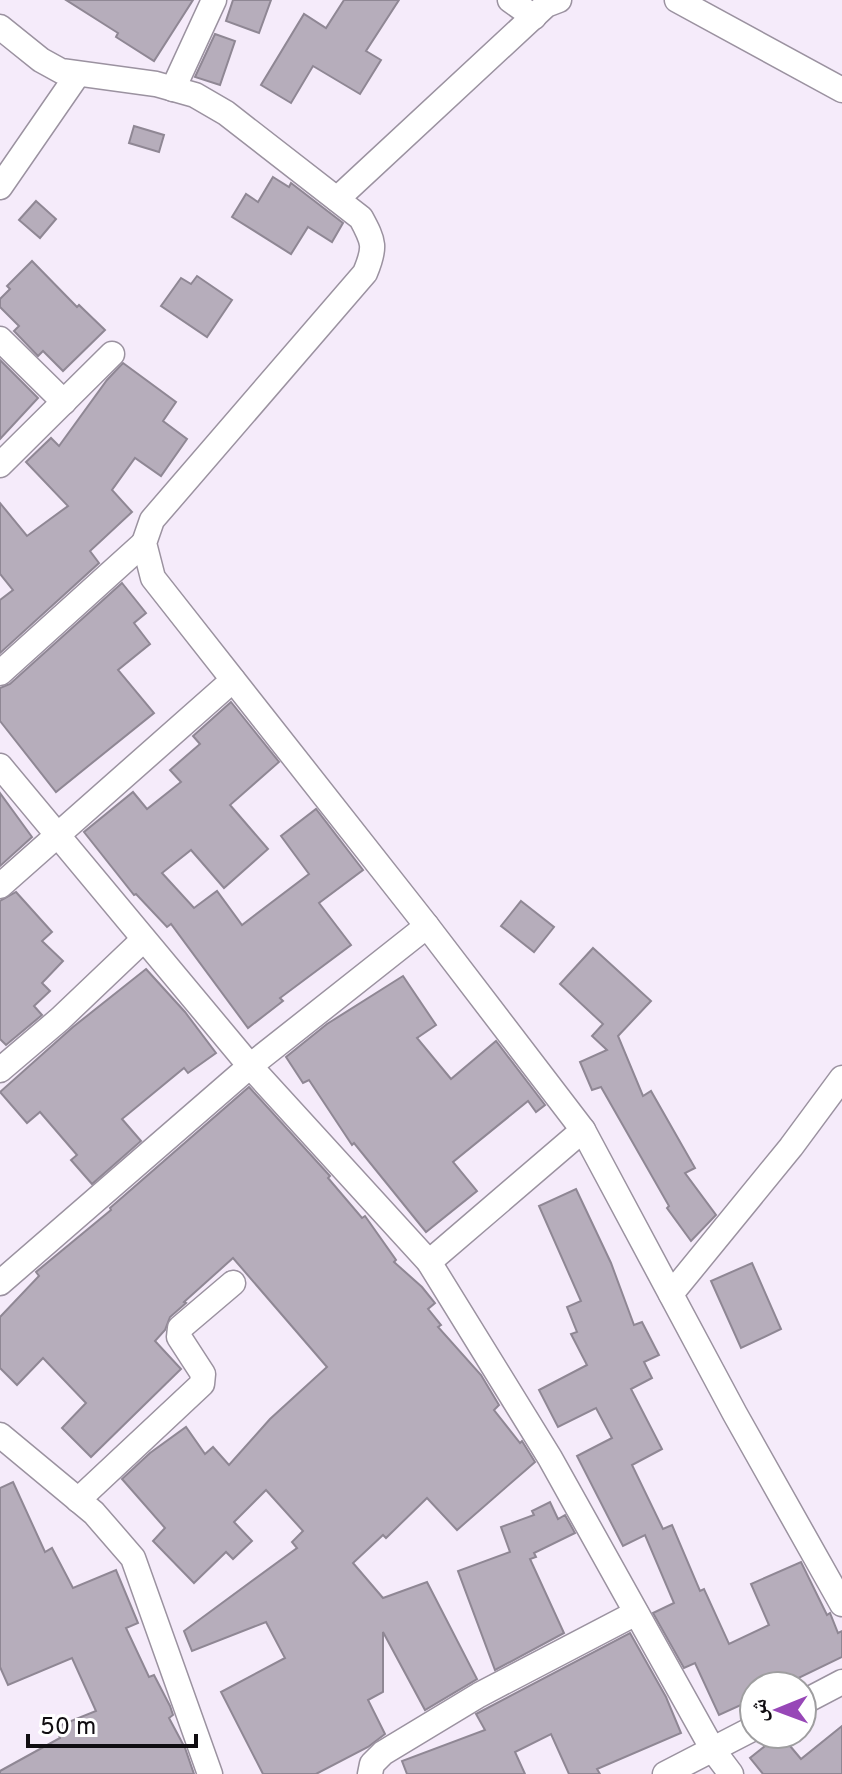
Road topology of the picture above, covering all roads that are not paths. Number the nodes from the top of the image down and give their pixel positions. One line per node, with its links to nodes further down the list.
1 (214, 0): 8 (street)
2 (510, 0): 5 (street)
3 (559, 0): 5 (street)
4 (677, 0): 9 (street)
5 (534, 17): 11 (street)
6 (0, 27): 7 (street)
7 (78, 74): 8 (street); 10 (street)
8 (173, 89): 11 (street)
9 (842, 90)
10 (0, 187)
11 (337, 199): 16 (street)
12 (0, 339): 14 (street)
13 (112, 354): 14 (street)
14 (64, 402): 15 (street)
15 (0, 465)
16 (144, 543): 17 (street); 18 (street)
17 (0, 673)
18 (233, 680): 20 (street); 22 (street)
19 (0, 766): 20 (street)
20 (57, 836): 21 (street); 23 (street)
21 (0, 886)
22 (427, 926): 24 (street); 27 (street)
23 (143, 940): 24 (street); 25 (street)
24 (250, 1066): 28 (street); 29 (street)
25 (0, 1070)
26 (842, 1078): 31 (street)
27 (583, 1130): 28 (street); 31 (street)
28 (429, 1262): 35 (street)
29 (0, 1283)
30 (233, 1283): 33 (street)
31 (671, 1294): 34 (street)
32 (0, 1435): 33 (street)
33 (78, 1500): 40 (street)
34 (842, 1604)
35 (636, 1613): 39 (street); 41 (street)
36 (842, 1682): 37 (street)
37 (818, 1695)
38 (738, 1737): 39 (street)
39 (713, 1750): 42 (street); 43 (street)
40 (210, 1774)
41 (370, 1774)
42 (665, 1774)
43 (731, 1774)

